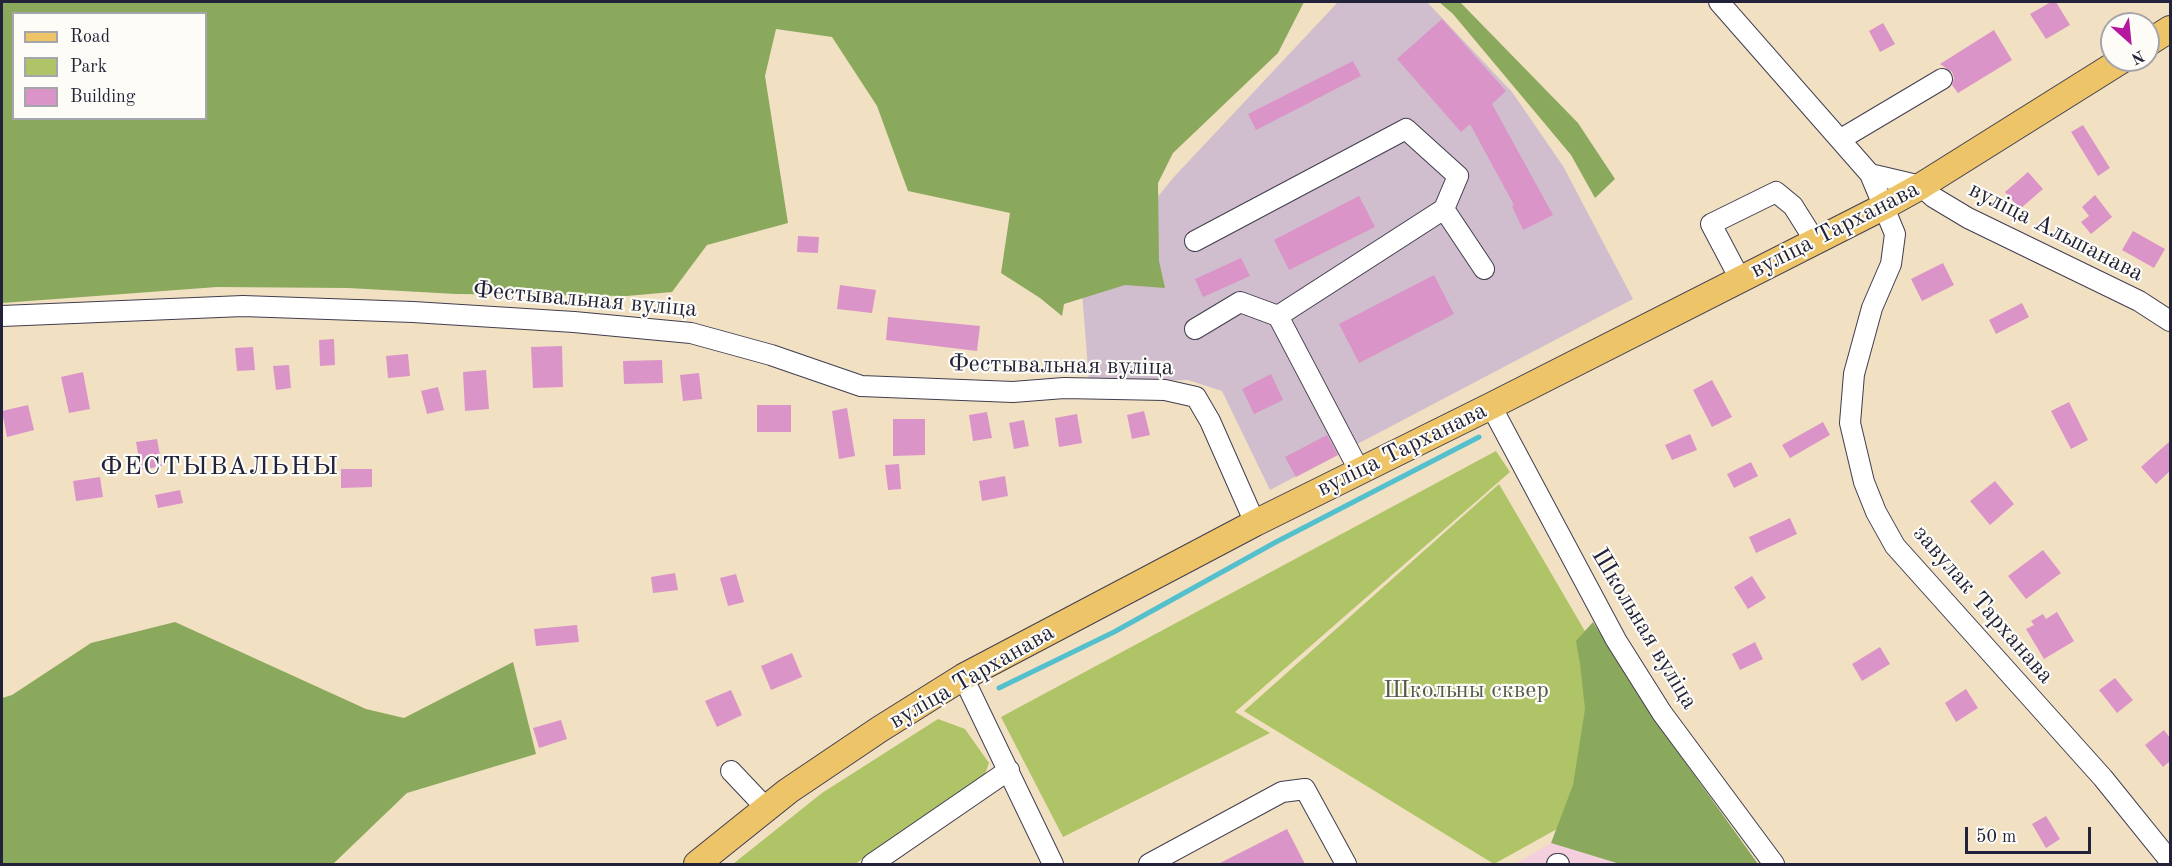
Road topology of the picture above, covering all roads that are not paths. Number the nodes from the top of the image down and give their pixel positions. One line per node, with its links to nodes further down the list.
1 (1719, 2): 4 (street, завулак Тарханава)
2 (2103, 72): 6 (main road, вуліца Тарханава)
3 (1942, 79): 4 (street)
4 (1840, 139): 5 (street, завулак Тарханава)
5 (1870, 174): 6 (street); 7 (street, завулак Тарханава)
6 (1921, 186): 7 (main road, вуліца Тарханава); 15 (street, вуліца Альшанава)
7 (1883, 207): 9 (main road, вуліца Тарханава); 24 (street, завулак Тарханава)
8 (1444, 209): 10 (street); 11 (street); 14 (street)
9 (1815, 241): 12 (main road, вуліца Тарханава); 12 (street)
10 (1195, 242)
11 (1484, 269)
12 (1740, 279): 17 (main road, вуліца Тарханава)
13 (2, 316): 19 (street, Фестывальная вуліца)
14 (1278, 316): 16 (street); 18 (street)
15 (2170, 321)
16 (1195, 329)
17 (1491, 406): 18 (main road, вуліца Тарханава); 30 (street, Школьная вуліца)
18 (1359, 470): 19 (main road, вуліца Тарханава)
19 (1255, 523): 20 (main road, вуліца Тарханава)
20 (963, 677): 21 (street); 23 (main road, вуліца Тарханава)
21 (1009, 770): 26 (street); 27 (street)
22 (731, 771): 23 (street)
23 (766, 808): 25 (main road, вуліца Тарханава)
24 (2170, 861)
25 (696, 864)
26 (872, 864)
27 (1053, 864)
28 (1149, 864): 29 (street)
29 (1346, 864)
30 (1774, 864)

